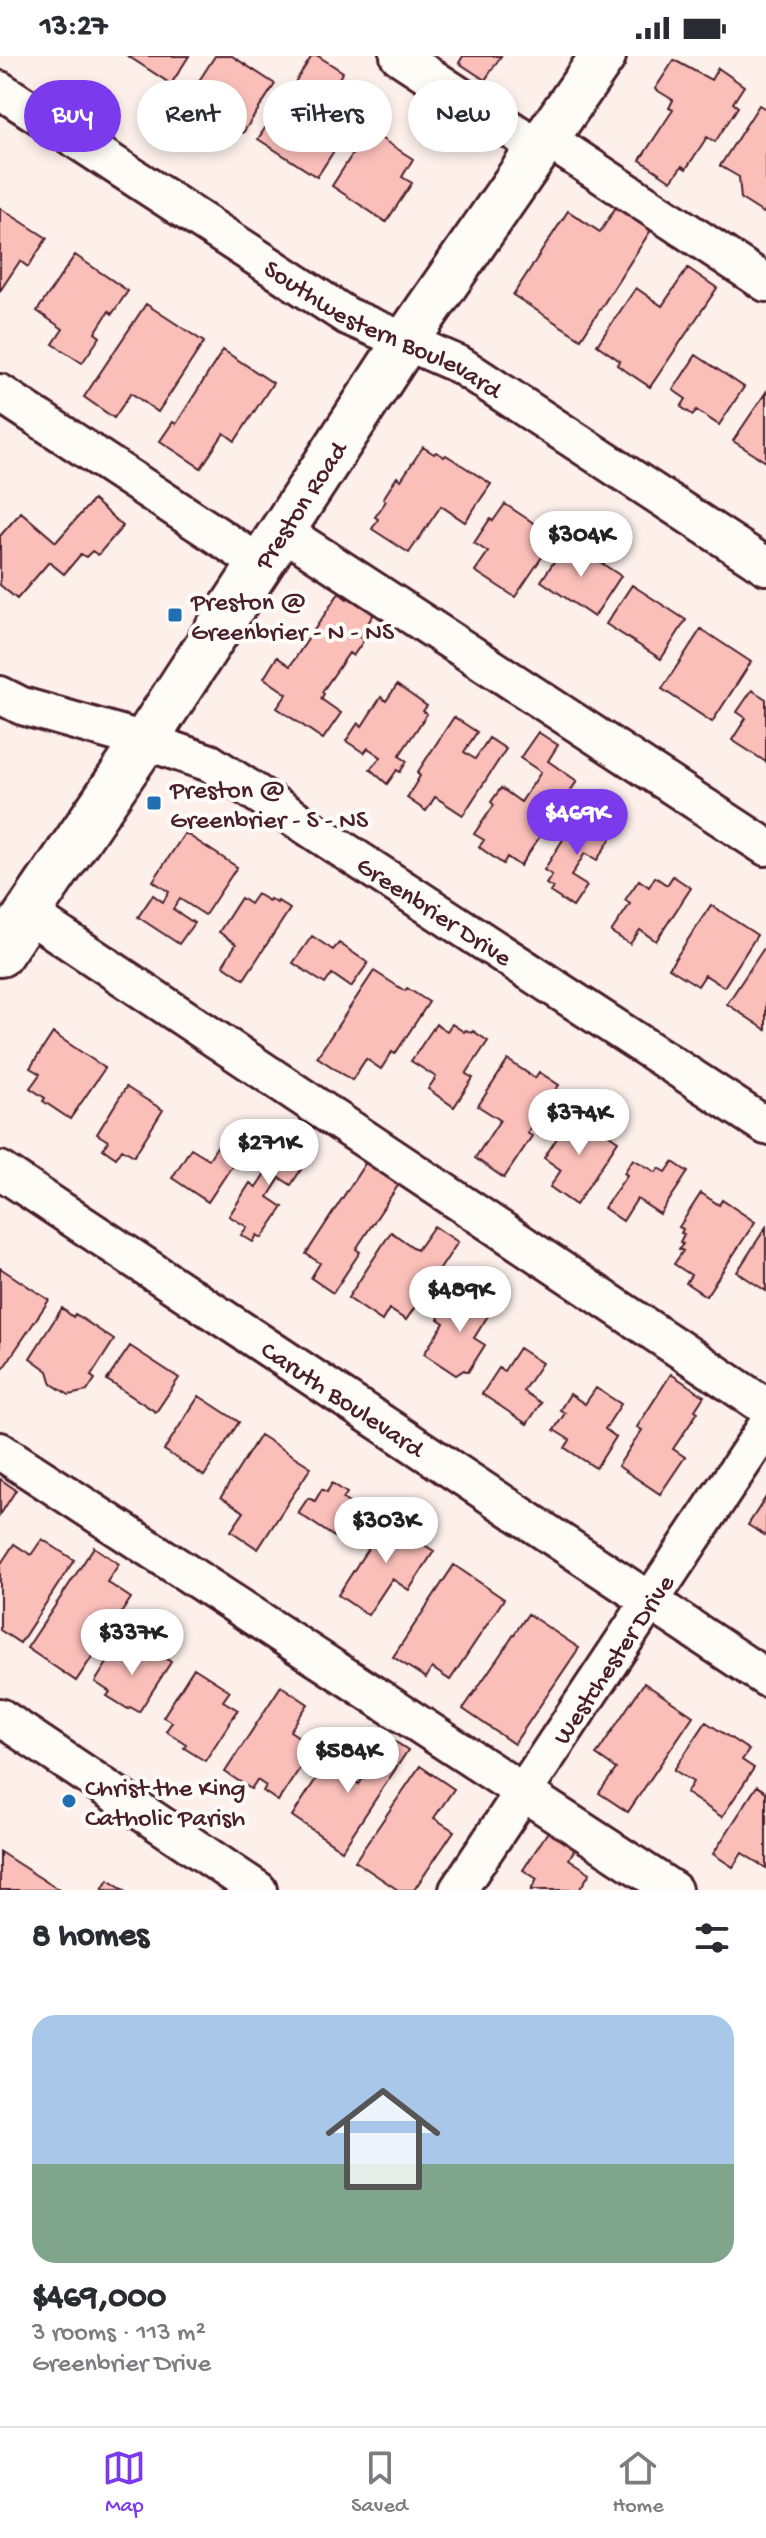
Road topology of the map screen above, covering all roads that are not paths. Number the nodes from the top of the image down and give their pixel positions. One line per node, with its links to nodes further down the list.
1 (399, 56): 4 (street)
2 (603, 56): 4 (main road, Preston Road)
3 (0, 90): 6 (street, Southwestern Boulevard)
4 (543, 143): 5 (street); 6 (main road, Preston Road)
5 (766, 283)
6 (406, 341): 8 (main road, Preston Road); 9 (street, Southwestern Boulevard)
7 (0, 393): 8 (street)
8 (270, 546): 11 (main road, Preston Road); 12 (street)
9 (766, 566)
10 (0, 695): 11 (street, Greenbrier Drive)
11 (145, 741): 13 (main road, Preston Road); 15 (street, Greenbrier Drive)
12 (766, 847)
13 (27, 913): 14 (main road, Preston Road); 17 (street)
14 (0, 954)
15 (766, 1126)
16 (0, 1170): 20 (street, Caruth Boulevard)
17 (766, 1407)
18 (766, 1427): 20 (street, Westchester Drive)
19 (0, 1451): 23 (street)
20 (651, 1602): 21 (street, Caruth Boulevard); 23 (street, Westchester Drive)
21 (766, 1678)
22 (0, 1717): 24 (street)
23 (525, 1792): 25 (street, Westchester Drive); 26 (street)
24 (258, 1890)
25 (458, 1890)
26 (673, 1890)

